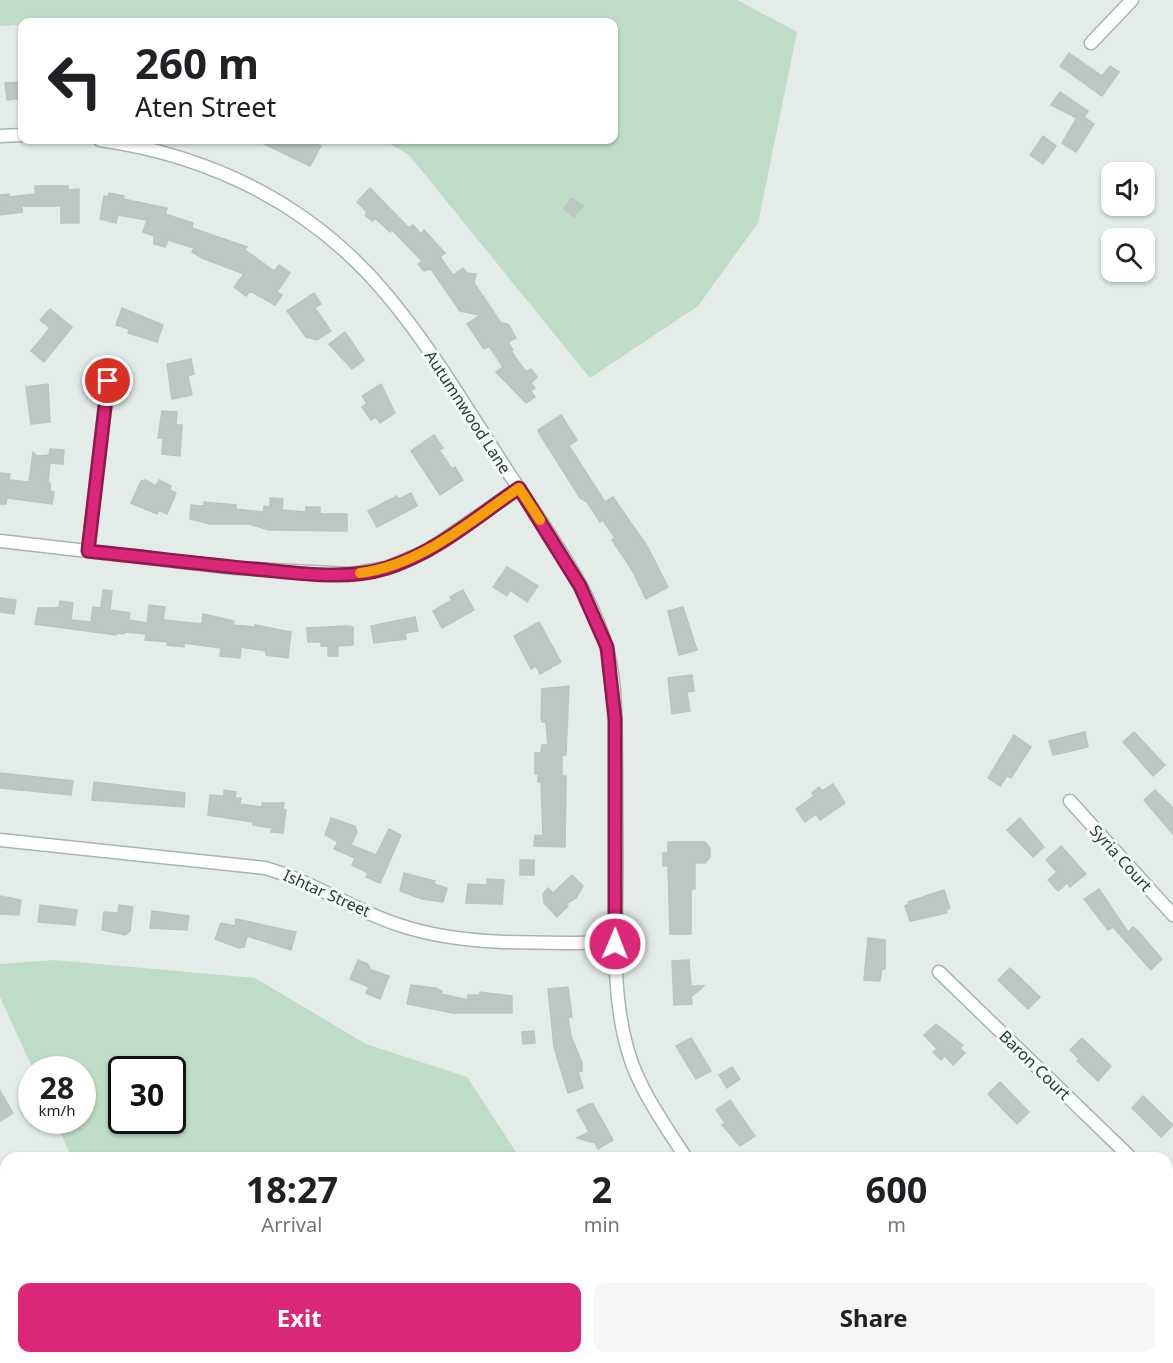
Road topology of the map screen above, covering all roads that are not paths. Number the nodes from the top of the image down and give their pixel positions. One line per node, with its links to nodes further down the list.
1 (1132, 0): 2 (street)
2 (1091, 43)
3 (18, 135): 4 (street)
4 (0, 136)
5 (124, 144): 7 (street, Autumnwood Lane)
6 (108, 381): 9 (street)
7 (519, 488): 9 (street); 13 (street, Autumnwood Lane)
8 (0, 541): 9 (street)
9 (88, 551)
10 (1070, 801): 12 (street, Syria Court)
11 (0, 840): 13 (street, Ishtar Street)
12 (1173, 915)
13 (615, 944): 15 (street, Autumnwood Lane)
14 (939, 972): 16 (street, Baron Court)
15 (682, 1152)
16 (1125, 1152)

